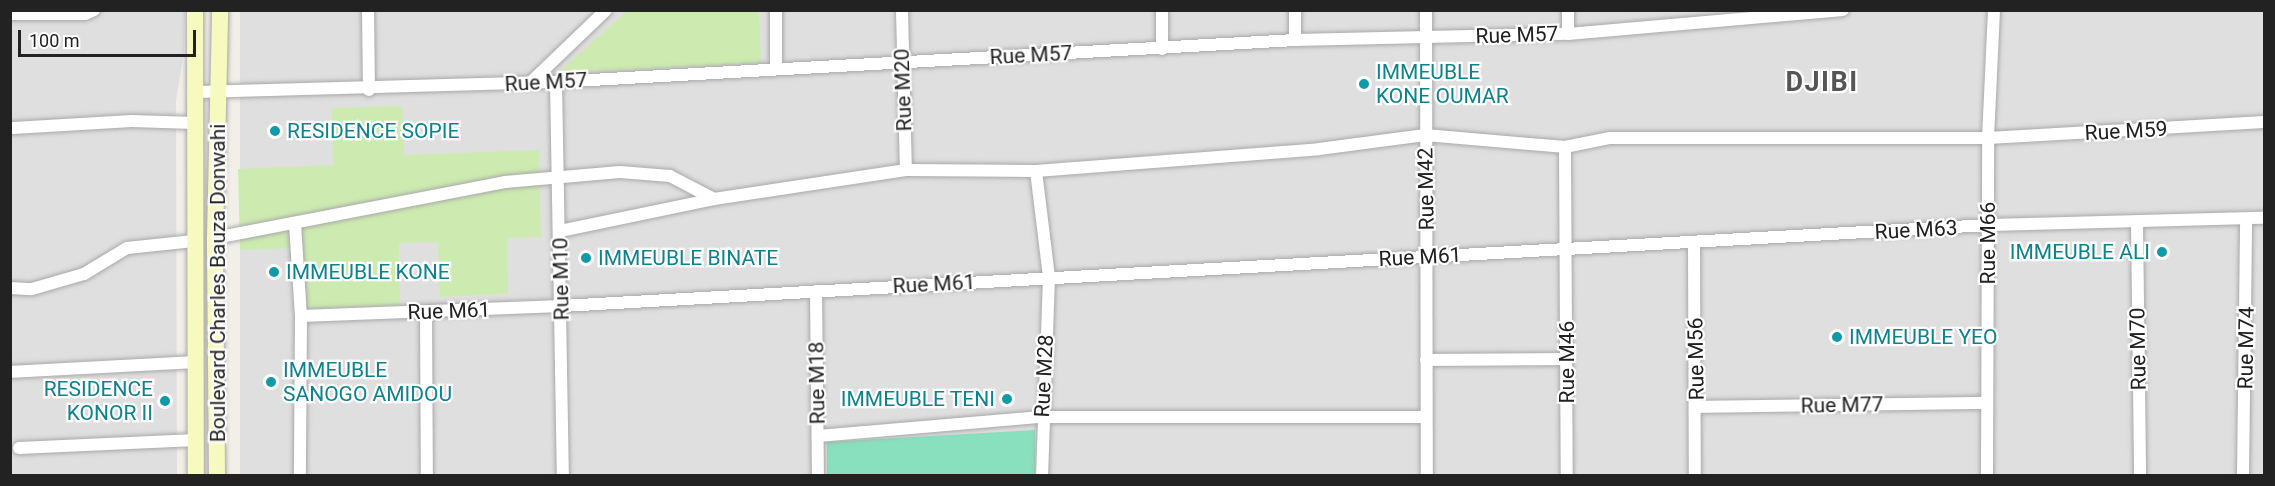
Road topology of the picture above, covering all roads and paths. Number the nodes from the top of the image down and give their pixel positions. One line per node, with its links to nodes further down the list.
1 (94, 10): 15 (street)
2 (195, 10): 27 (main road, Boulevard Charles Bauza Donwahi)
3 (220, 10): 26 (main road, Boulevard Charles Bauza Donwahi)
4 (368, 10): 25 (street)
5 (606, 10): 24 (street)
6 (776, 10): 22 (street)
7 (902, 10): 21 (street, Rue M20)
8 (1162, 10): 20 (street)
9 (1295, 10): 19 (street)
10 (1426, 10): 18 (street, Rue M42)
11 (1568, 10): 17 (street)
12 (1691, 10): 16 (street)
13 (1843, 10): 16 (street, Rue M57)
14 (1994, 10): 32 (street, Rue M66)
15 (10, 14)
16 (1690, 25): 17 (street, Rue M57)
17 (1568, 34): 18 (street, Rue M57)
18 (1426, 39): 19 (street, Rue M57); 31 (street, Rue M42)
19 (1295, 40): 20 (street, Rue M57)
20 (1162, 49): 21 (street, Rue M57)
21 (901, 61): 22 (street, Rue M57); 34 (street, Rue M20)
22 (776, 68): 23 (street, Rue M57)
23 (556, 82): 24 (street, Rue M57); 36 (street, Rue M10)
24 (530, 83): 25 (street, Rue M57)
25 (369, 90): 26 (street, Rue M57)
26 (219, 91): 27 (street, Rue M57); 44 (main road, Boulevard Charles Bauza Donwahi)
27 (195, 92): 29 (main road, Boulevard Charles Bauza Donwahi)
28 (2265, 122): 32 (street, Rue M59)
29 (195, 123): 30 (street); 45 (main road, Boulevard Charles Bauza Donwahi)
30 (13, 128)
31 (1425, 135): 33 (street, Rue M59); 35 (street, Rue M59); 48 (street, Rue M42)
32 (1988, 138): 33 (street, Rue M59); 42 (street, Rue M66)
33 (1565, 147): 47 (street, Rue M46)
34 (906, 170): 35 (street, Rue M59); 37 (street, Rue M59)
35 (1036, 171): 49 (street, Rue M28)
36 (559, 180): 37 (street); 41 (street); 43 (street, Rue M10)
37 (714, 199): 43 (street, Rue M59)
38 (2265, 218): 39 (street, Rue M63)
39 (2246, 220): 40 (street, Rue M63); 78 (street, Rue M74)
40 (2137, 222): 42 (street, Rue M63); 77 (street, Rue M70)
41 (295, 224): 44 (street); 54 (street)
42 (1988, 225): 46 (street, Rue M63); 59 (street, Rue M66)
43 (560, 231): 52 (street, Rue M10)
44 (215, 238): 67 (main road, Boulevard Charles Bauza Donwahi)
45 (194, 241): 50 (street); 57 (main road, Boulevard Charles Bauza Donwahi)
46 (1694, 243): 47 (street, Rue M63); 60 (street, Rue M56)
47 (1567, 249): 48 (street, Rue M61); 55 (street, Rue M46)
48 (1426, 257): 49 (street, Rue M61); 56 (street, Rue M42)
49 (1049, 277): 51 (street, Rue M61); 61 (street, Rue M28)
50 (10, 288)
51 (816, 291): 52 (street, Rue M61); 63 (street, Rue M18)
52 (562, 306): 53 (street, Rue M61); 70 (street, Rue M10)
53 (426, 312): 54 (street, Rue M61); 69 (street)
54 (302, 316): 68 (street)
55 (1567, 359): 56 (street); 74 (street, Rue M46)
56 (1426, 360): 62 (street, Rue M42)
57 (195, 362): 58 (street); 64 (main road, Boulevard Charles Bauza Donwahi)
58 (10, 372)
59 (1987, 402): 60 (street, Rue M77); 76 (street, Rue M66)
60 (1697, 407): 75 (street, Rue M56)
61 (1041, 417): 62 (street); 63 (street); 72 (street, Rue M28)
62 (1426, 417): 73 (street, Rue M42)
63 (818, 436): 71 (street, Rue M18)
64 (196, 440): 65 (street); 66 (main road, Boulevard Charles Bauza Donwahi)
65 (19, 447)
66 (196, 476)
67 (217, 476)
68 (300, 476)
69 (427, 476)
70 (563, 476)
71 (818, 476)
72 (1042, 476)
73 (1426, 476)
74 (1567, 476)
75 (1695, 476)
76 (1987, 476)
77 (2140, 476)
78 (2243, 476)

